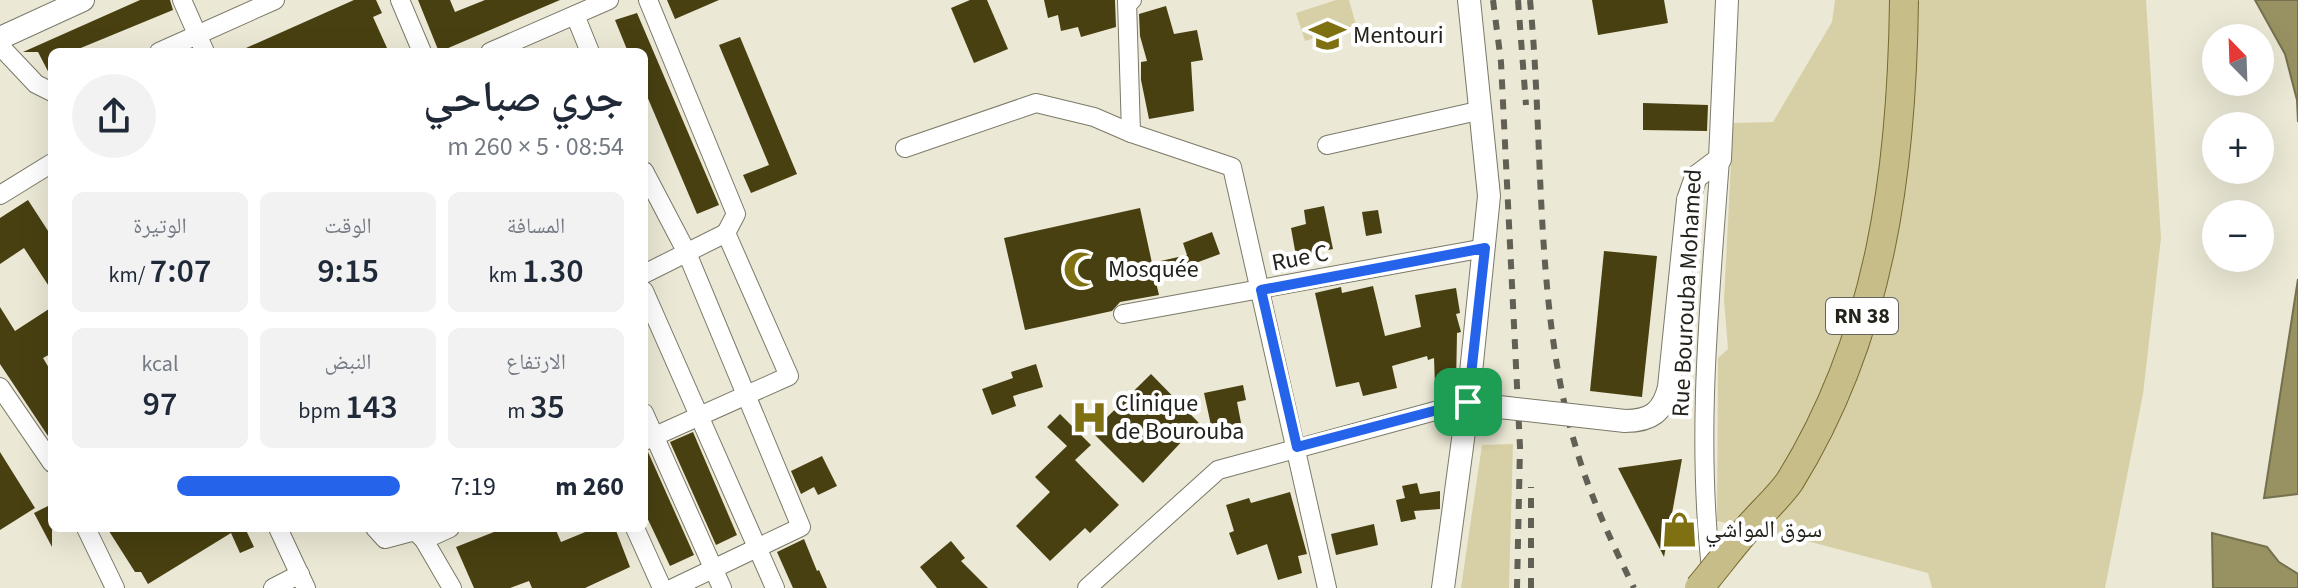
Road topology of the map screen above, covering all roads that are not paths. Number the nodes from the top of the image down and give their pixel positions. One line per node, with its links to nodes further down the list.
1 (83, 0): 12 (street)
2 (182, 0): 13 (street)
3 (275, 0): 13 (street)
4 (400, 0): 17 (street)
5 (609, 0): 11 (street)
6 (648, 0): 29 (street)
7 (1132, 0): 22 (street)
8 (1469, 0): 21 (street)
9 (1727, 0): 25 (street, Rue Bourouba Mohamed)
10 (1904, 0): 64 (main road, RN 38, bridge)
11 (575, 15): 14 (street); 19 (street)
12 (0, 38)
13 (202, 44): 16 (street)
14 (530, 44): 18 (street)
15 (0, 46): 20 (street)
16 (180, 48)
17 (420, 48)
18 (510, 48)
19 (588, 48)
20 (48, 90)
21 (1482, 110): 23 (street); 30 (street)
22 (1131, 133): 24 (street); 33 (street)
23 (1327, 145)
24 (905, 148)
25 (1720, 159): 38 (street, bridge); 65 (street, Rue Bourouba Mohamed)
26 (48, 165): 28 (street)
27 (648, 179): 31 (street)
28 (0, 195)
29 (726, 233): 31 (street); 37 (street)
30 (1485, 248): 33 (street, Rue C); 38 (street)
31 (687, 253): 32 (street); 37 (street)
32 (648, 272)
33 (1261, 290): 35 (street, Rue C); 41 (street)
34 (648, 300): 39 (street)
35 (1123, 314)
36 (0, 387): 42 (street)
37 (746, 397): 39 (street); 51 (street)
38 (1468, 402): 41 (street); 63 (street)
39 (698, 418): 40 (street); 51 (street)
40 (649, 439): 52 (street)
41 (1297, 447): 61 (street); 62 (street)
42 (48, 457)
43 (88, 532): 54 (street)
44 (280, 532): 53 (street)
45 (379, 532): 46 (street)
46 (411, 532)
47 (416, 532): 50 (street)
48 (441, 532): 50 (street)
49 (637, 532): 57 (street)
50 (424, 540): 56 (street)
51 (756, 549): 52 (street); 60 (street)
52 (713, 569): 58 (street); 59 (street)
53 (303, 581): 55 (street)
54 (115, 588)
55 (273, 588)
56 (452, 588)
57 (662, 588)
58 (673, 588)
59 (722, 588)
60 (775, 588)
61 (1087, 588)
62 (1327, 588)
63 (1443, 588)
64 (1699, 588)
65 (1714, 588)

